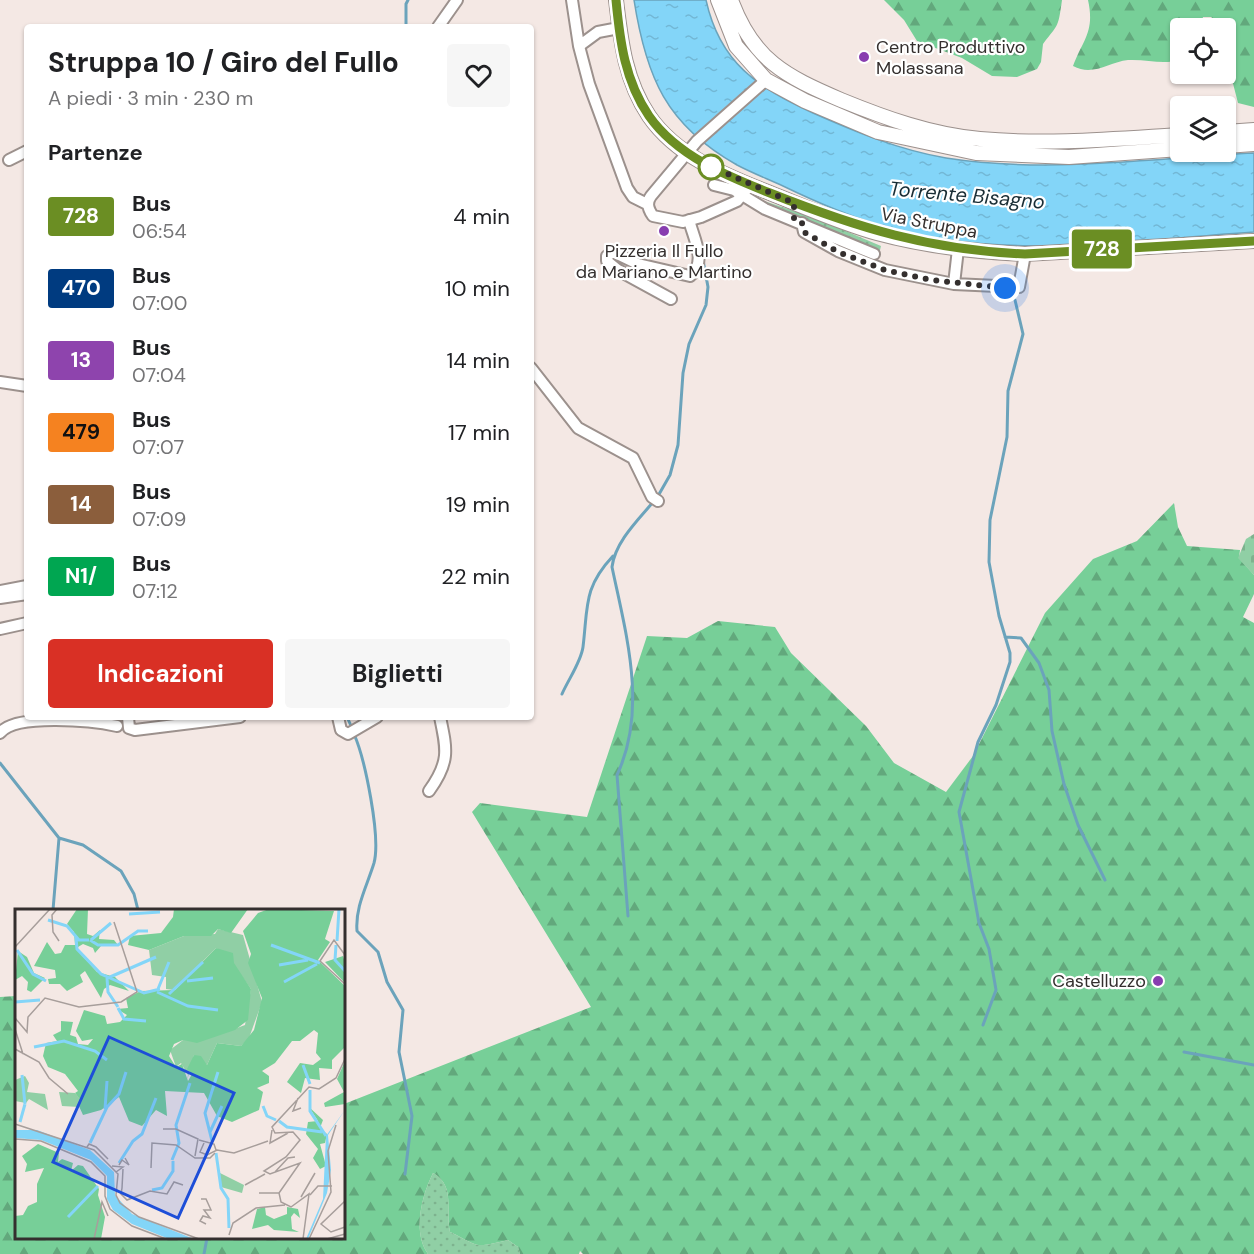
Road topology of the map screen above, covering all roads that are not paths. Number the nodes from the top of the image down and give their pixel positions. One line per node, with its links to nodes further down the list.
1 (457, 0): 6 (street)
2 (572, 0): 8 (street)
3 (616, 0): 7 (main road, Via Struppa)
4 (718, 0): 9 (main road)
5 (731, 0): 12 (main road)
6 (440, 24)
7 (619, 28): 8 (street); 17 (main road, Via Struppa)
8 (579, 46): 22 (street)
9 (765, 81): 15 (main road); 17 (street)
10 (1254, 130): 11 (main road)
11 (1236, 131)
12 (1170, 136)
13 (1254, 144): 14 (main road)
14 (1236, 145)
15 (1170, 150)
16 (24, 152): 18 (street)
17 (687, 153): 20 (main road, Via Struppa); 22 (street)
18 (9, 160)
19 (714, 185): 20 (street, Via Struppa)
20 (746, 190): 21 (main road, Via Struppa); 23 (street); 24 (street, Via Struppa)
21 (794, 203): 24 (street); 27 (main road, Via Struppa)
22 (647, 204): 23 (street)
23 (690, 220): 32 (street)
24 (800, 225): 26 (street, Via Struppa); 30 (street)
25 (1254, 241): 29 (main road, Via Struppa)
26 (861, 247): 28 (street, Via Struppa); 30 (street)
27 (958, 249): 29 (main road, Via Struppa); 31 (street)
28 (874, 254)
29 (1025, 254): 31 (street)
30 (863, 264): 31 (street)
31 (954, 284)
32 (671, 299)
33 (534, 372): 36 (street)
34 (0, 382): 35 (street)
35 (24, 386)
36 (655, 499)
37 (24, 587): 38 (street)
38 (0, 591)
39 (24, 594): 40 (street)
40 (0, 598)
41 (24, 624): 42 (street)
42 (0, 629)
43 (52, 720): 51 (street)
44 (75, 720): 50 (street)
45 (128, 720): 46 (street)
46 (216, 720)
47 (339, 720): 48 (street)
48 (372, 720)
49 (440, 720): 52 (street)
50 (117, 726)
51 (0, 733)
52 (429, 790)

